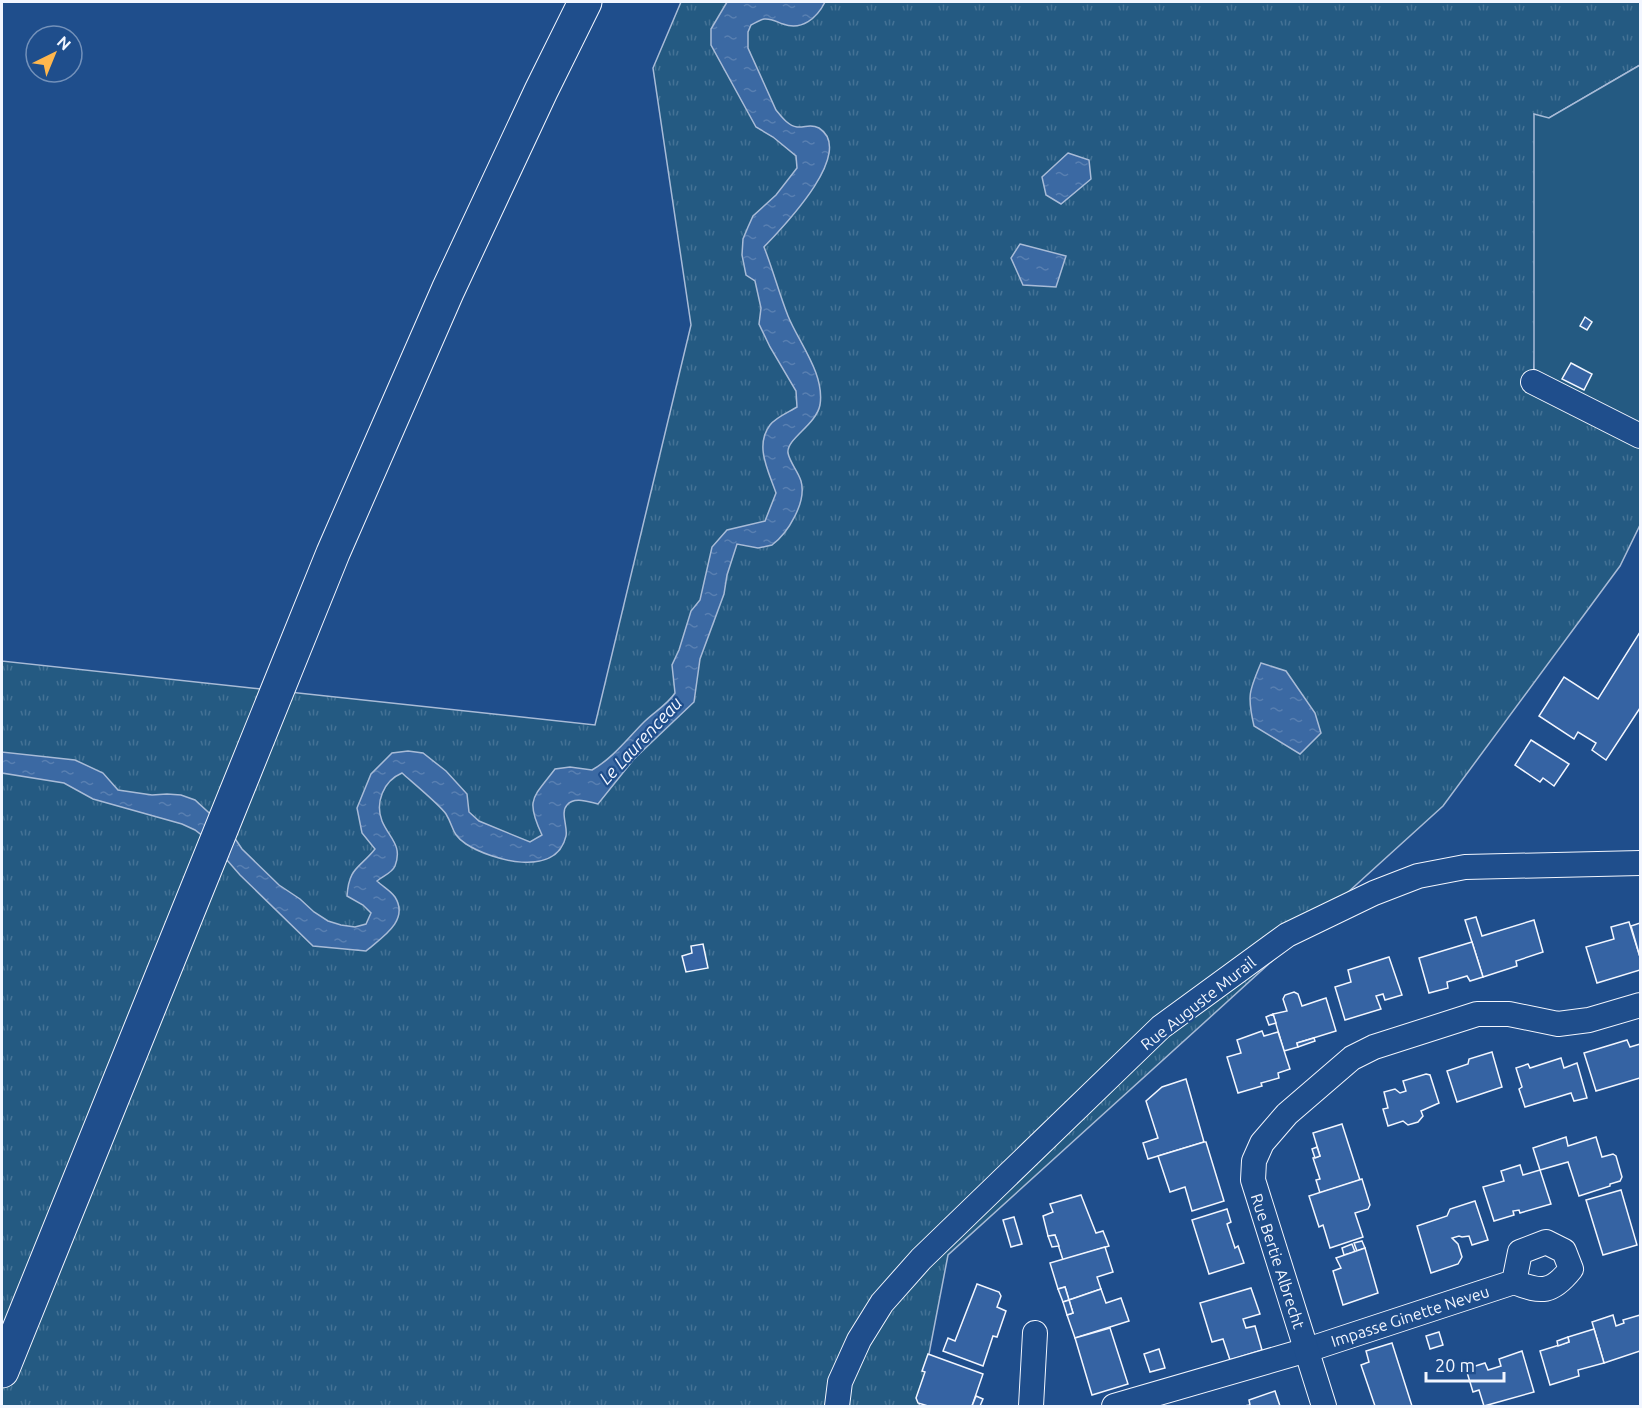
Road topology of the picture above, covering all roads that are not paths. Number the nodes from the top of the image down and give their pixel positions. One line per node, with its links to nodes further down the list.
1 (585, 2): 9 (main road)
2 (1533, 382): 3 (street)
3 (1641, 436)
4 (1641, 863): 10 (street, Rue Auguste Murail)
5 (1641, 1005): 8 (street, Rue Bertie Albrecht)
6 (1514, 1282): 8 (street, Impasse Ginette Neveu)
7 (1035, 1333): 11 (street)
8 (1306, 1350): 12 (street, Impasse Ginette Neveu); 13 (street, Rue Bertie Albrecht)
9 (3, 1376)
10 (837, 1407)
11 (1031, 1407)
12 (1114, 1407)
13 (1324, 1407)

